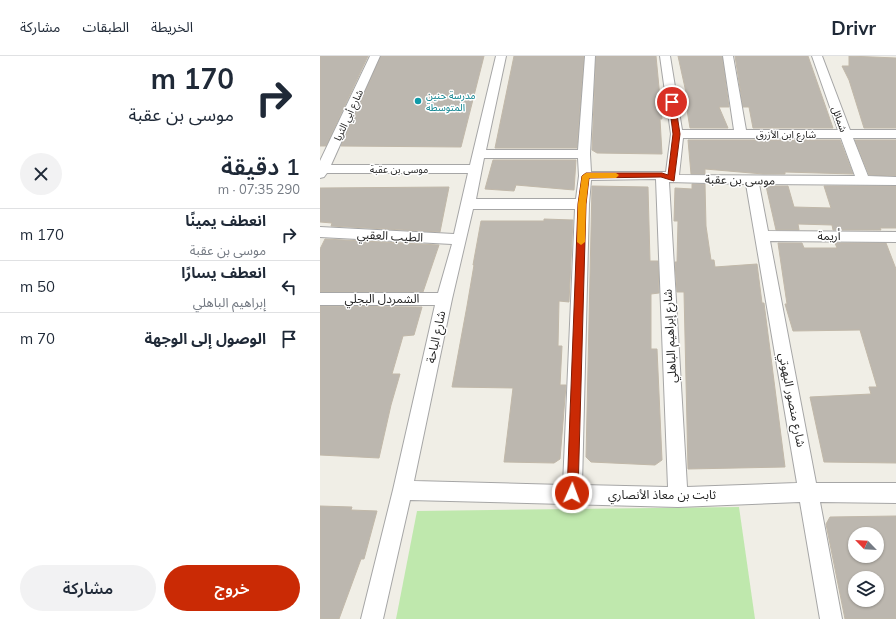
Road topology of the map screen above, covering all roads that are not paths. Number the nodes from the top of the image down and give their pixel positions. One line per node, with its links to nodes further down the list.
1 (375, 56): 13 (street, شارع أبي الثريا)
2 (501, 56): 12 (street, شارع الباحة)
3 (590, 56): 11 (street)
4 (665, 56): 7 (street, شارع إبراهيم الباهلي)
5 (728, 56): 8 (street)
6 (817, 56): 9 (street, شمائل)
7 (676, 134): 8 (street, شارع ابن الأزرق); 15 (street, شارع إبراهيم الباهلي)
8 (741, 134): 9 (street, شارع ابن الأزرق)
9 (845, 134): 10 (street, شارع ابن الأزرق); 17 (street, شمائل)
10 (896, 134)
11 (584, 154): 12 (street, موسى بن عقبة); 14 (street)
12 (477, 161): 13 (street, موسى بن عقبة); 19 (street, شارع الباحة)
13 (321, 171)
14 (586, 176): 15 (street, موسى بن عقبة); 20 (street)
15 (667, 177): 16 (street, موسى بن عقبة); 31 (street, شارع إبراهيم الباهلي)
16 (752, 180): 17 (street, موسى بن عقبة); 22 (street, شارع منصور البهوتي)
17 (862, 181): 18 (street, موسى بن عقبة)
18 (896, 181)
19 (467, 204): 20 (street); 24 (street, شارع الباحة)
20 (582, 204): 29 (street)
21 (320, 232): 24 (street, الطيب العقبي)
22 (762, 236): 23 (street, أريمة); 28 (street, شارع منصور البهوتي)
23 (896, 237)
24 (460, 239): 26 (street, شارع الباحة)
25 (320, 299): 26 (street, الشمردل البجلي)
26 (444, 299): 27 (street, شارع الباحة)
27 (403, 490): 29 (street, ثابت بن معاذ الأنصاري); 32 (street, شارع الباحة)
28 (809, 492): 30 (street, ثابت بن معاذ الأنصاري); 31 (street, ثابت بن معاذ الأنصاري); 33 (street, شارع منصور البهوتي)
29 (572, 493): 31 (street, ثابت بن معاذ الأنصاري)
30 (896, 493)
31 (678, 497)
32 (372, 619)
33 (831, 619)

